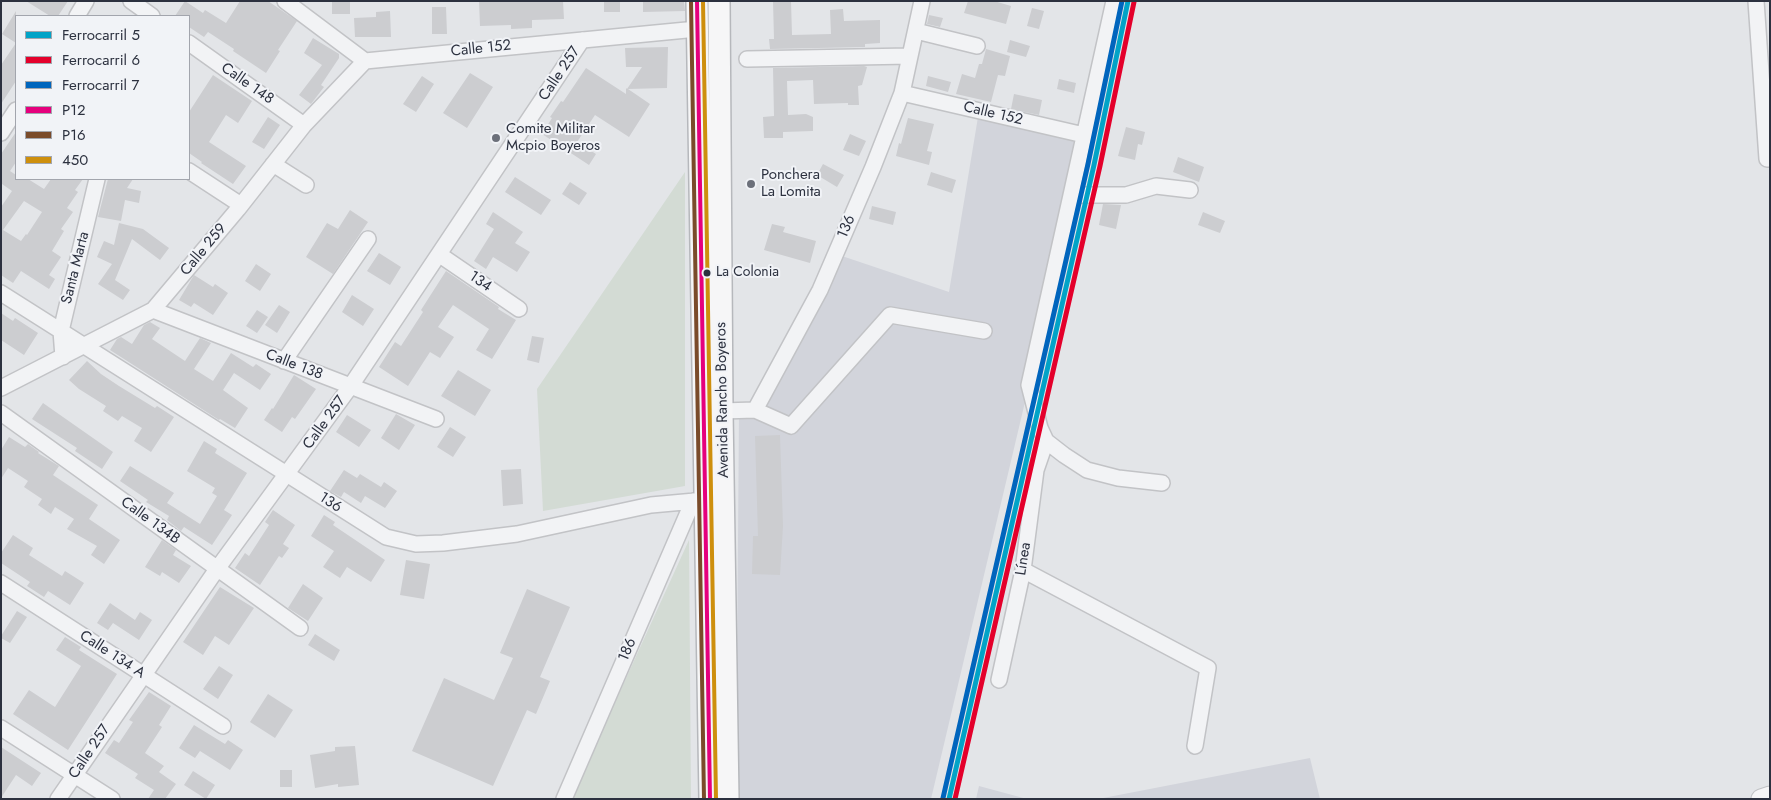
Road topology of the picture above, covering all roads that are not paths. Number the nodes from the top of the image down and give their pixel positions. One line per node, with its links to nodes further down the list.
1 (86, 1): 9 (street)
2 (130, 1): 10 (street)
3 (285, 1): 18 (street)
4 (697, 1): 11 (highway, Avenida Rancho Boyeros)
5 (719, 1): 45 (highway, Avenida Rancho Boyeros)
6 (922, 1): 12 (street, 136)
7 (1114, 1): 23 (street)
8 (1756, 1): 24 (street)
9 (78, 15)
10 (151, 15)
11 (697, 29): 13 (street, Calle 152); 51 (highway, Avenida Rancho Boyeros)
12 (916, 31): 15 (street); 16 (street, 136)
13 (582, 40): 18 (street, Calle 152); 33 (street, Calle 257)
14 (190, 44): 21 (street, Calle 148)
15 (977, 46)
16 (910, 56): 17 (street); 19 (street, 136)
17 (746, 59)
18 (365, 61): 21 (street, Calle 259)
19 (902, 93): 23 (street, Calle 152); 44 (street, 136)
20 (15, 112): 22 (street)
21 (304, 125): 25 (street, Calle 259)
22 (1, 133)
23 (1084, 135): 30 (street)
24 (1770, 159)
25 (274, 164): 28 (street); 31 (street, Calle 259)
26 (190, 172): 31 (street)
27 (97, 180): 37 (street, Santa Marta)
28 (306, 185)
29 (1190, 190): 30 (street)
30 (1071, 195): 48 (street)
31 (241, 205): 36 (street, Calle 259)
32 (368, 239): 41 (street)
33 (440, 255): 35 (street, 134); 42 (street, Calle 257)
34 (1, 293): 37 (street, 136)
35 (519, 309)
36 (153, 310): 39 (street, Calle 259); 41 (street, Calle 138)
37 (60, 331): 39 (street, 136); 40 (street, Santa Marta)
38 (984, 331): 44 (street)
39 (84, 346): 40 (street, Calle 259); 49 (street, 136)
40 (63, 357): 43 (street, Calle 259)
41 (284, 361): 42 (street, Calle 138)
42 (350, 387): 47 (street, Calle 138); 49 (street, Calle 257)
43 (1, 388)
44 (755, 410): 45 (street)
45 (722, 412): 67 (highway, Avenida Rancho Boyeros)
46 (1, 413): 52 (street, Calle 134B)
47 (436, 420)
48 (1046, 441): 50 (street); 53 (street, Línea)
49 (287, 475): 51 (street, 136); 52 (street, Calle 257)
50 (1162, 483)
51 (700, 500): 65 (street, 186); 66 (highway, Avenida Rancho Boyeros)
52 (217, 569): 55 (street, Calle 134B); 56 (street, Calle 257)
53 (1023, 570): 57 (street, Línea); 60 (street)
54 (1, 583): 56 (street, Calle 134 A)
55 (300, 628)
56 (142, 675): 58 (street, Calle 134 A); 61 (street, Calle 257)
57 (999, 680)
58 (223, 726)
59 (1, 728): 61 (street)
60 (1195, 746)
61 (74, 775): 63 (street, Calle 257); 64 (street)
62 (1770, 796): 68 (main road)
63 (58, 799)
64 (112, 799)
65 (564, 799)
66 (710, 799)
67 (728, 799)
68 (1761, 799)

